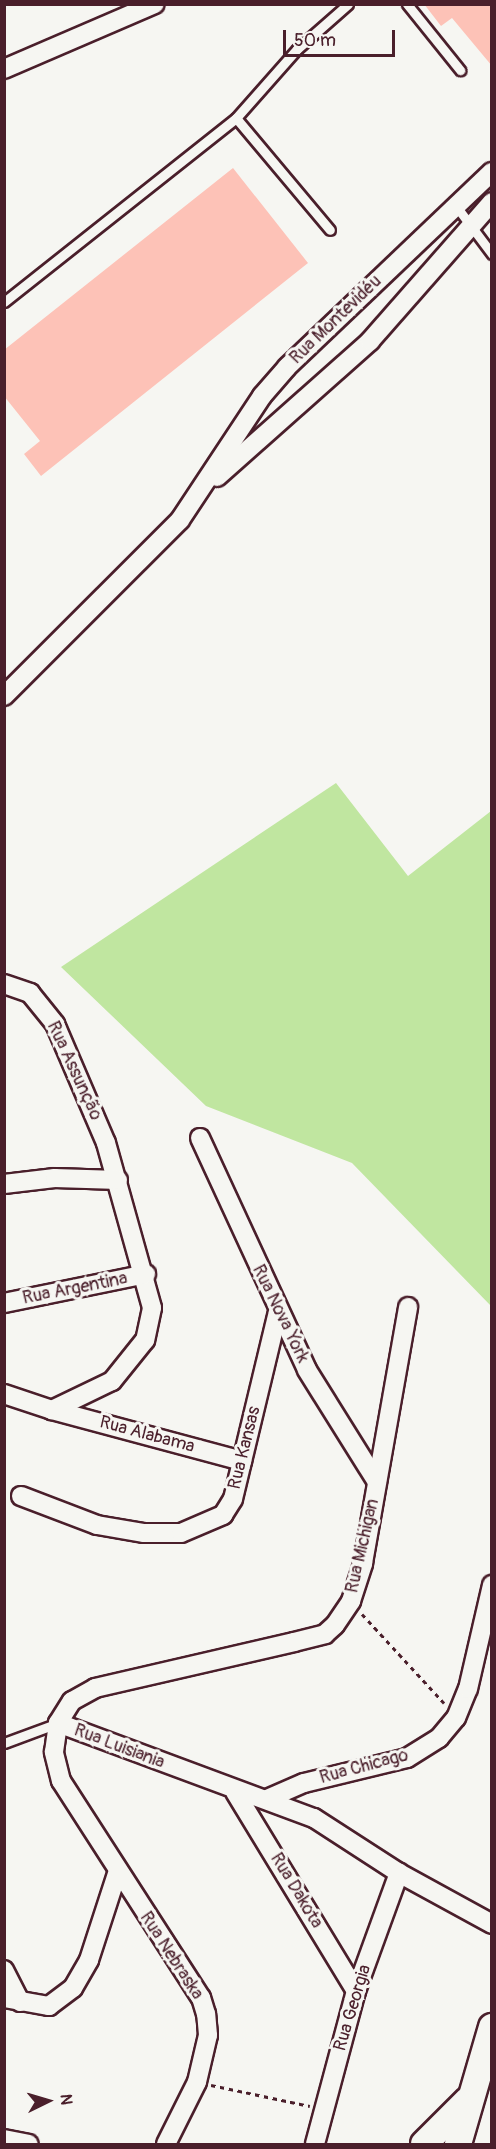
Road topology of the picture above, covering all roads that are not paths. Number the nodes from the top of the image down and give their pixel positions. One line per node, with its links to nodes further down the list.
1 (155, 4): 4 (street)
2 (348, 4): 6 (lane)
3 (407, 4): 5 (lane)
4 (4, 69)
5 (460, 70)
6 (236, 118): 11 (lane); 13 (lane)
7 (492, 172): 9 (street, Rua Montevidéu)
8 (492, 202): 10 (street, Rua Montevidéu)
9 (454, 204): 10 (lane); 14 (street, Rua Montevidéu)
10 (469, 223): 12 (lane); 14 (street, Rua Montevidéu)
11 (330, 230)
12 (492, 254)
13 (4, 302)
14 (204, 488): 15 (street, Rua Montevidéu)
15 (4, 696)
16 (4, 984): 18 (street, Rua Assunção)
17 (200, 1138): 23 (street, Rua Nova York)
18 (118, 1180): 19 (street); 20 (street, Rua Assunção)
19 (4, 1184)
20 (146, 1274): 21 (street, Rua Argentina); 25 (street, Rua Assunção)
21 (4, 1303)
22 (408, 1307): 27 (street, Rua Michigan)
23 (278, 1312): 26 (street, Rua Kansas); 27 (street, Rua Nova York)
24 (4, 1394): 25 (street, Rua Alabama)
25 (52, 1410): 26 (street, Rua Alabama)
26 (242, 1461): 28 (street, Rua Kansas)
27 (377, 1482): 30 (street, Rua Michigan)
28 (21, 1496)
29 (492, 1585): 33 (street, Rua Chicago)
30 (58, 1723): 31 (lane); 32 (street, Rua Luisiania); 35 (street, Rua Luisiania)
31 (4, 1743)
32 (235, 1792): 33 (street, Rua Luisiania); 38 (street, Rua Dakota)
33 (267, 1799): 34 (street, Rua Luisiania)
34 (399, 1873): 36 (street, Rua Luisiania); 38 (street, Rua Georgia)
35 (117, 1874): 39 (street); 44 (street, Rua Nebraska)
36 (492, 1924)
37 (4, 1970): 39 (street)
38 (356, 1991): 45 (street, Rua Georgia)
39 (13, 2000)
40 (492, 2026): 41 (main road)
41 (474, 2093): 46 (main road); 47 (main road)
42 (4, 2139): 43 (street)
43 (29, 2145)
44 (166, 2145)
45 (315, 2145)
46 (424, 2145)
47 (458, 2145)

